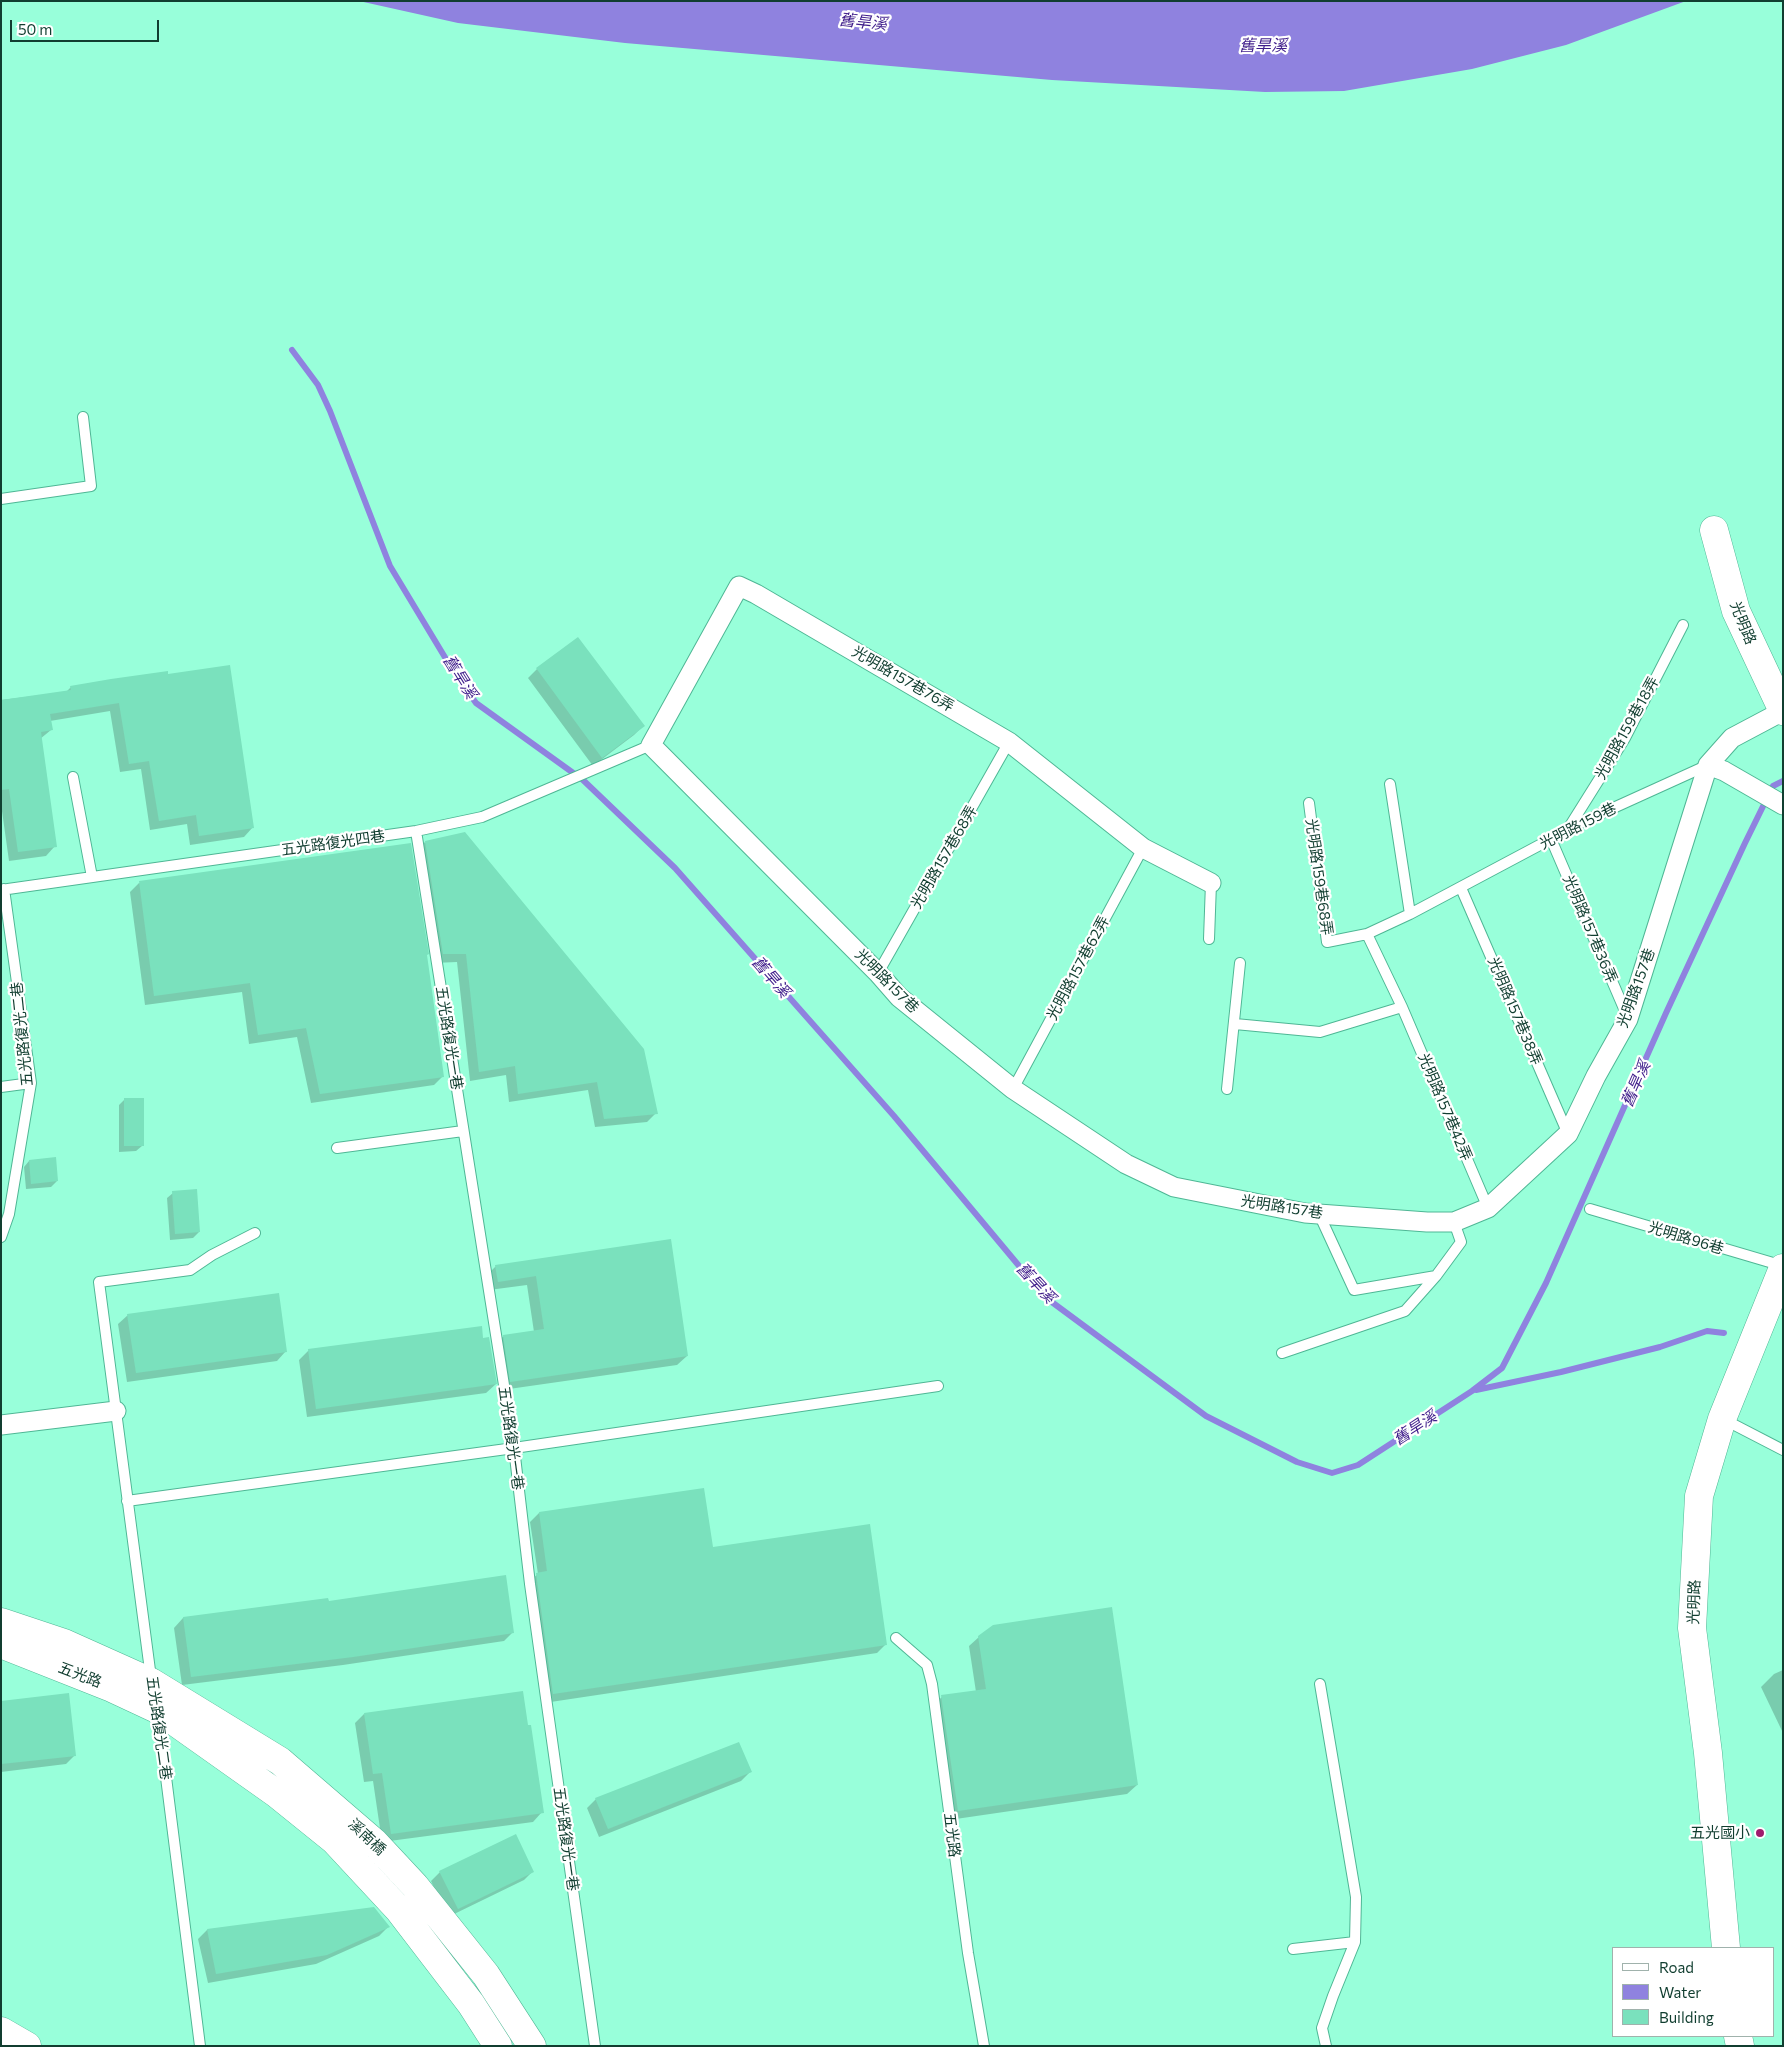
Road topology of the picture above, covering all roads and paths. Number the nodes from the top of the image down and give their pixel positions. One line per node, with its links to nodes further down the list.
1 (83, 417): 2 (lane)
2 (1, 499)
3 (1714, 530): 5 (main road, 光明路)
4 (1682, 625): 13 (lane, 光明路159巷18弄)
5 (1783, 711): 8 (street, 光明路159巷)
6 (1009, 742): 7 (street, 光明路157巷76弄); 16 (street, 光明路157巷76弄); 25 (lane, 光明路157巷68弄)
7 (651, 745): 14 (lane, 五光路復光四巷); 25 (street, 光明路157巷)
8 (1716, 768): 12 (street); 13 (lane, 光明路159巷); 27 (street, 光明路157巷)
9 (73, 777): 17 (lane)
10 (1390, 784): 21 (lane)
11 (1309, 803): 22 (lane, 光明路159巷68弄)
12 (1783, 805)
13 (1567, 829): 15 (lane, 光明路159巷)
14 (416, 831): 17 (lane, 五光路復光四巷); 33 (lane, 五光路復光一巷)
15 (1552, 840): 19 (lane, 光明路159巷); 27 (lane, 光明路157巷36弄)
16 (1143, 848): 18 (street, 光明路157巷76弄); 31 (lane, 光明路157巷62弄)
17 (92, 876): 20 (lane, 五光路復光四巷)
18 (1211, 883): 23 (lane)
19 (1461, 888): 21 (lane, 光明路159巷); 34 (lane, 光明路157巷38弄)
20 (3, 890): 29 (lane, 五光路復光二巷)
21 (1410, 914): 22 (lane, 光明路159巷)
22 (1367, 934): 26 (lane, 光明路157巷42弄)
23 (1210, 939)
24 (1240, 963): 28 (lane)
25 (878, 973): 31 (street, 光明路157巷)
26 (1402, 1007): 28 (lane); 36 (lane, 光明路157巷42弄)
27 (1628, 1019): 34 (street, 光明路157巷)
28 (1235, 1024): 32 (lane)
29 (30, 1083): 30 (lane); 41 (lane, 五光路復光二巷)
30 (1, 1087)
31 (1013, 1089): 38 (street, 光明路157巷)
32 (1227, 1089)
33 (463, 1131): 35 (lane); 49 (lane, 五光路復光一巷)
34 (1568, 1134): 36 (street, 光明路157巷)
35 (337, 1148)
36 (1488, 1208): 39 (street, 光明路157巷)
37 (1590, 1209): 42 (lane, 光明路96巷)
38 (1319, 1214): 39 (street, 光明路157巷); 43 (lane)
39 (1454, 1222): 43 (lane)
40 (255, 1233): 46 (lane, 五光路復光二巷)
41 (1, 1237)
42 (1783, 1267): 47 (main road, 光明路)
43 (1436, 1276): 44 (lane)
44 (1282, 1352)
45 (938, 1386): 49 (lane)
46 (116, 1411): 48 (street); 51 (lane, 五光路復光二巷)
47 (1722, 1419): 50 (lane); 59 (main road, 光明路)
48 (1, 1425)
49 (514, 1448): 51 (lane); 66 (lane, 五光路復光一巷)
50 (1783, 1450)
51 (127, 1501): 55 (lane, 五光路復光二巷)
52 (1, 1622): 55 (main road, 五光路)
53 (896, 1638): 67 (lane, 五光路)
54 (1, 1644): 57 (main road, 五光路)
55 (152, 1682): 57 (lane, 五光路復光二巷); 65 (main road, 溪南橋)
56 (1320, 1684): 58 (lane)
57 (157, 1709): 63 (lane, 五光路復光二巷); 64 (main road, 溪南橋)
58 (1355, 1942): 60 (lane); 68 (lane)
59 (1726, 1947)
60 (1293, 1949)
61 (1, 2031): 62 (main road)
62 (27, 2046)
63 (200, 2046)
64 (498, 2046)
65 (532, 2046)
66 (595, 2046)
67 (984, 2046)
68 (1326, 2046)

